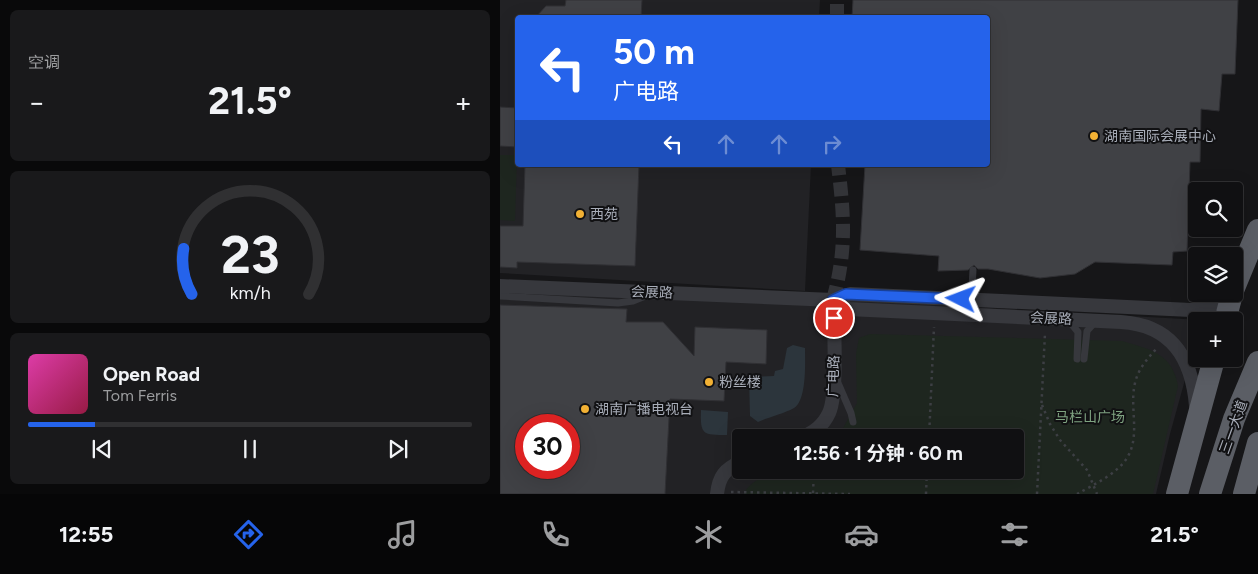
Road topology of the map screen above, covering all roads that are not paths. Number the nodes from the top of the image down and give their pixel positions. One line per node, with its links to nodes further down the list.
1 (1258, 230): 2 (highway)
2 (1243, 264)
3 (973, 270): 9 (lane)
4 (500, 286): 5 (street, 会展路)
5 (652, 292): 6 (lane); 7 (street, 会展路)
6 (500, 296)
7 (833, 300): 9 (street, 会展路); 9 (street, 会展路); 14 (street, 广电路)
8 (1215, 302): 9 (street, 会展路)
9 (971, 303): 10 (street, 会展路)
10 (1062, 319): 11 (street, 会展路); 11 (lane)
11 (1098, 320): 17 (street, 会展路)
12 (1258, 362): 22 (highway, 三一大道)
13 (1212, 367): 17 (highway)
14 (833, 370): 15 (lane); 16 (street, 广电路)
15 (853, 422)
16 (818, 429)
17 (1195, 430): 21 (highway)
18 (1258, 443): 23 (highway, 三一大道)
19 (732, 466): 20 (street)
20 (717, 493)
21 (1177, 494)
22 (1210, 494)
23 (1244, 494)

